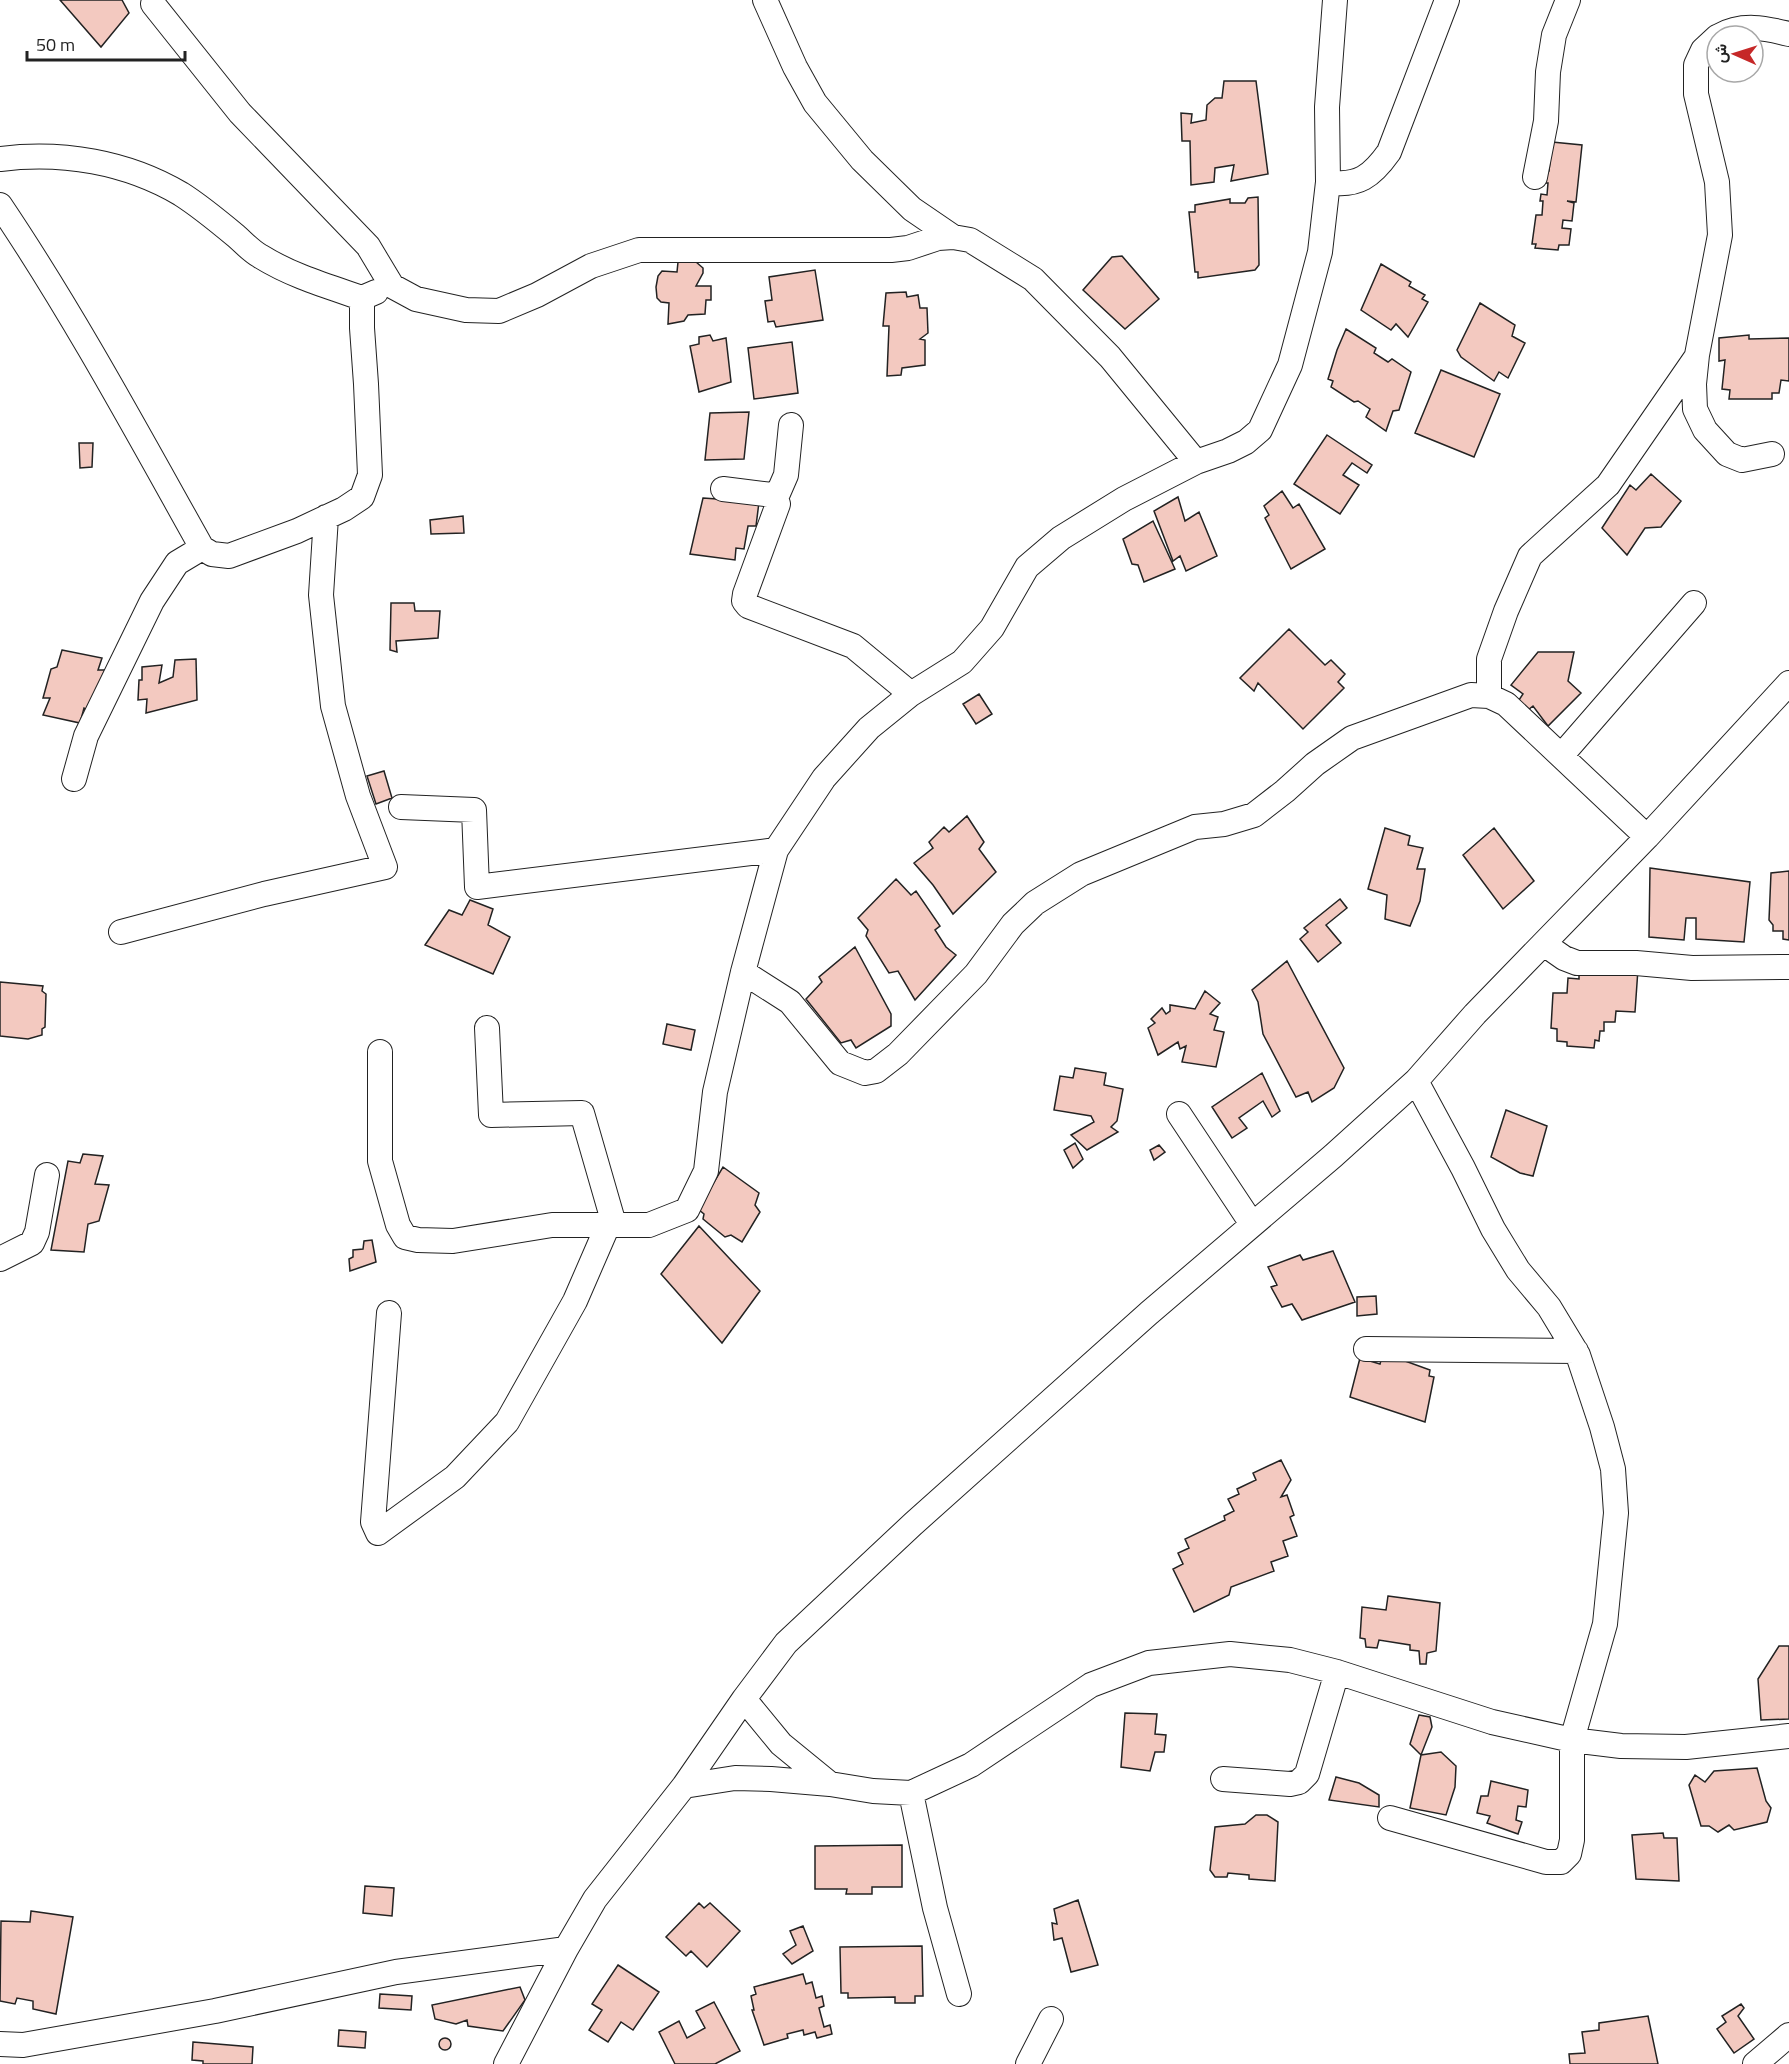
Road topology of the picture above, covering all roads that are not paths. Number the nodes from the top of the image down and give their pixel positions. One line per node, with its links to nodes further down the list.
1 (765, 0): 13 (street)
2 (1335, 0): 11 (street)
3 (1447, 0): 11 (street)
4 (1568, 0): 10 (street)
5 (153, 4): 14 (street)
6 (1765, 29): 7 (street)
7 (1789, 34)
8 (1705, 48): 16 (street)
9 (0, 159): 15 (street)
10 (1535, 177)
11 (1328, 182): 19 (street)
12 (0, 205): 23 (street)
13 (953, 237): 14 (street); 19 (street)
14 (393, 286): 15 (street)
15 (362, 298): 22 (street)
16 (1698, 355): 18 (street); 27 (street)
17 (791, 425): 21 (street)
18 (1772, 454)
19 (1196, 462): 26 (street)
20 (723, 489): 21 (street)
21 (776, 498): 26 (street)
22 (326, 517): 23 (street); 33 (street)
23 (202, 548): 29 (street)
24 (1694, 603): 28 (street)
25 (1789, 683): 31 (street)
26 (911, 694): 32 (street)
27 (1489, 696): 28 (street); 36 (street)
28 (1561, 756): 31 (street)
29 (74, 779)
30 (401, 807): 32 (street)
31 (1647, 837): 34 (street)
32 (776, 850): 36 (street)
33 (120, 932)
34 (1544, 944): 35 (street); 39 (street)
35 (1789, 967)
36 (743, 972): 42 (street)
37 (487, 1028): 42 (street)
38 (380, 1052): 42 (street)
39 (1416, 1081): 43 (street); 47 (street)
40 (1179, 1114): 43 (street)
41 (46, 1175): 44 (street)
42 (611, 1224): 45 (street)
43 (1252, 1224): 49 (street)
44 (0, 1259)
45 (389, 1313)
46 (1366, 1349): 47 (street)
47 (1576, 1351): 51 (street)
48 (1337, 1672): 51 (street); 52 (street); 55 (street)
49 (744, 1699): 53 (street); 54 (street)
50 (1789, 1736): 51 (street)
51 (1572, 1740): 56 (street)
52 (1223, 1779)
53 (830, 1784): 54 (street); 55 (street)
54 (684, 1786): 57 (street)
55 (911, 1793): 58 (street)
56 (1390, 1818)
57 (566, 1949): 61 (street); 62 (street)
58 (959, 1994)
59 (1051, 2019): 63 (street)
60 (1789, 2035): 64 (street)
61 (0, 2044)
62 (506, 2064)
63 (1028, 2064)
64 (1755, 2064)

